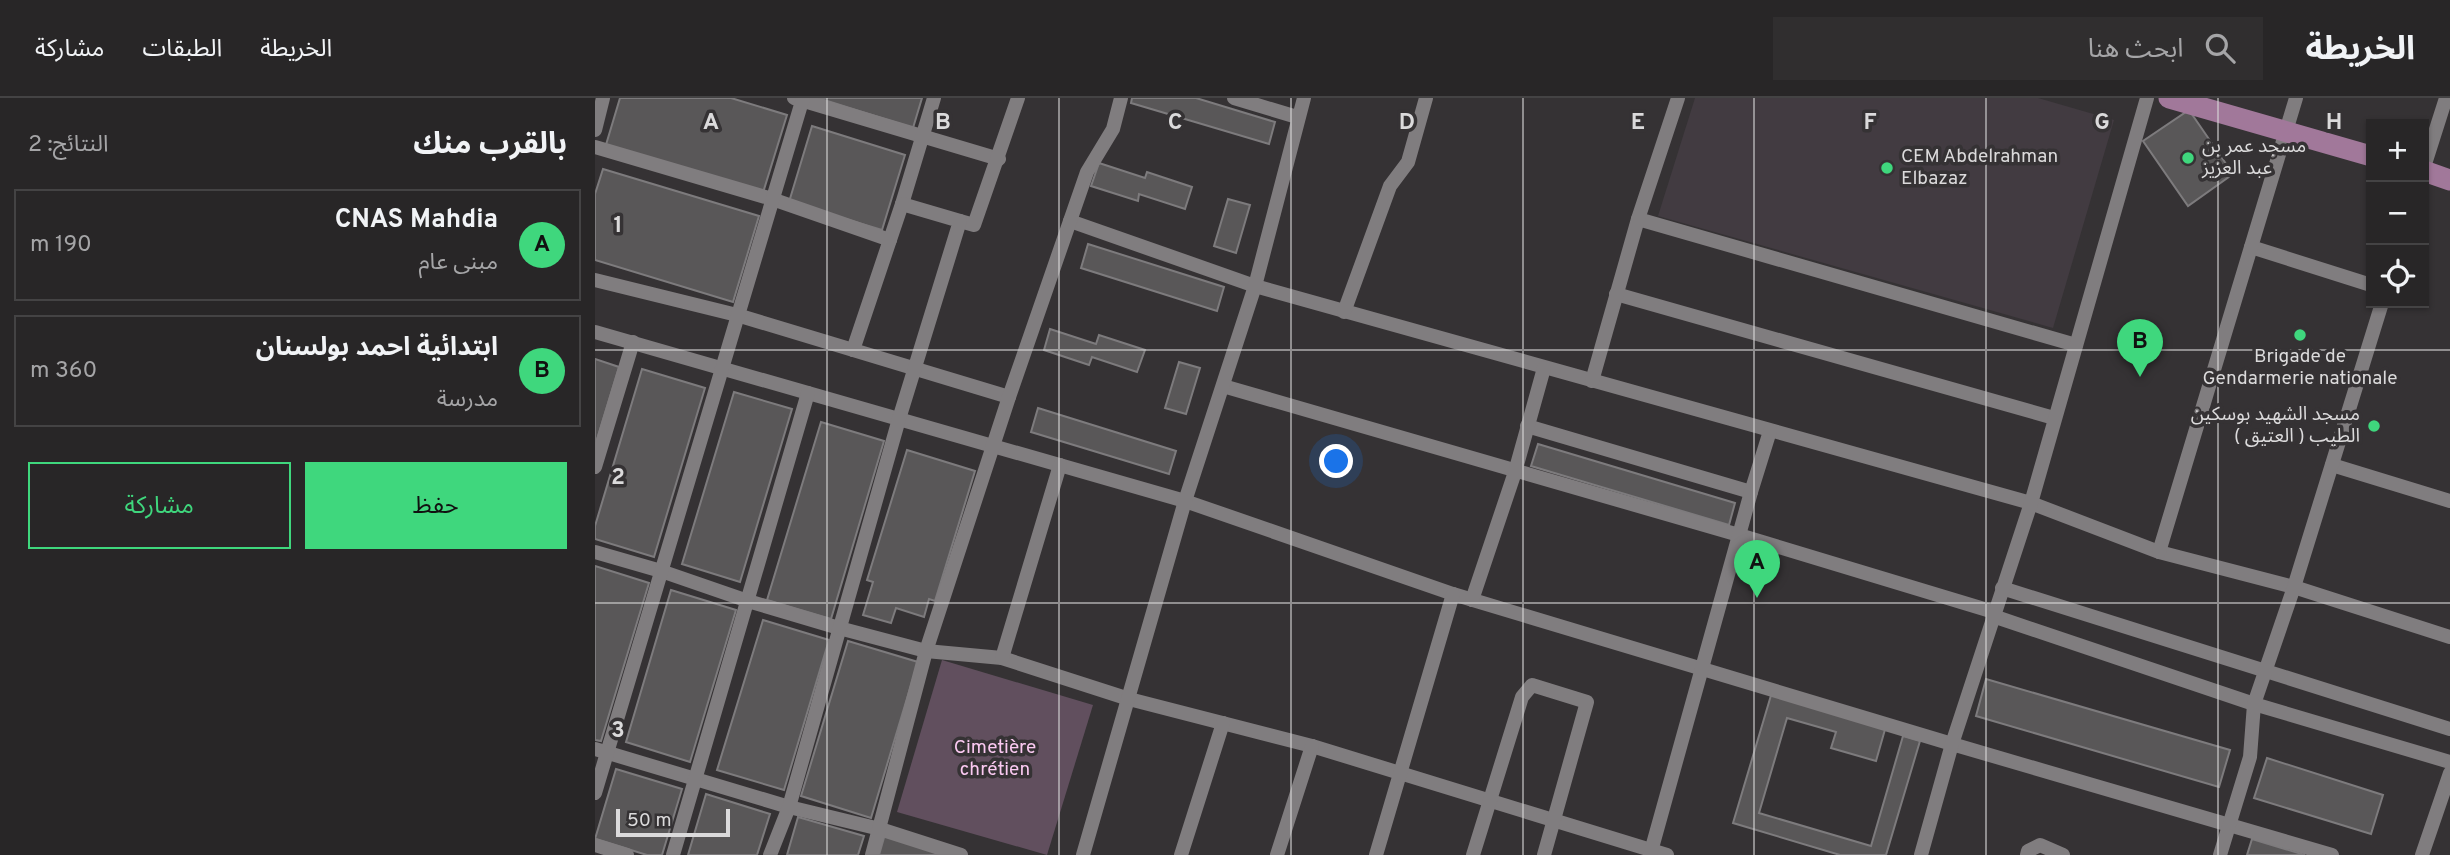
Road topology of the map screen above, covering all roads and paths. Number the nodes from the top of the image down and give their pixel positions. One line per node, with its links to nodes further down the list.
1 (603, 98): 15 (street)
2 (934, 98): 17 (street)
3 (1018, 98): 21 (street)
4 (1121, 98): 28 (street)
5 (1234, 98): 14 (street)
6 (1304, 98): 14 (street)
7 (1426, 98): 36 (street)
8 (1678, 98): 26 (street)
9 (2147, 98): 40 (street)
10 (2169, 98): 16 (main road)
11 (2296, 98): 16 (street)
12 (2446, 98): 19 (street)
13 (800, 99): 17 (street); 24 (street)
14 (1297, 117): 33 (street)
15 (595, 130)
16 (2286, 132): 20 (main road); 30 (street)
17 (923, 136): 21 (street); 25 (street)
18 (595, 147): 24 (street)
19 (2429, 153)
20 (2366, 155)
21 (999, 159): 27 (street)
22 (2429, 171): 23 (main road)
23 (2450, 180)
24 (772, 200): 29 (street); 37 (street)
25 (902, 204): 27 (street); 29 (street)
26 (1638, 219): 34 (street); 40 (street)
27 (960, 221): 43 (street)
28 (1070, 221): 33 (street); 48 (street)
29 (890, 240): 41 (street)
30 (2251, 247): 32 (street); 64 (street)
31 (595, 280): 37 (street)
32 (2366, 283)
33 (1255, 286): 36 (street); 46 (street)
34 (1616, 294): 45 (street); 49 (street)
35 (2380, 308): 55 (street)
36 (1344, 312): 44 (street)
37 (737, 315): 41 (street); 42 (street)
38 (595, 331): 39 (street)
39 (633, 342): 42 (street); 56 (street)
40 (2075, 345): 49 (street)
41 (852, 350): 43 (street)
42 (722, 368): 47 (street); 65 (street)
43 (915, 368): 48 (street); 50 (street)
44 (1545, 368): 45 (street); 51 (street)
45 (1592, 381): 52 (street)
46 (1223, 386): 57 (street); 59 (street)
47 (808, 393): 50 (street); 70 (street)
48 (1009, 397): 53 (street)
49 (2055, 418): 61 (street)
50 (899, 419): 53 (street); 72 (street)
51 (1527, 426): 57 (street); 58 (street)
52 (1770, 431): 58 (street); 61 (street)
53 (994, 446): 54 (street); 74 (street)
54 (1060, 465): 59 (street); 75 (street)
55 (2332, 465): 60 (street); 66 (street)
56 (595, 467)
57 (1515, 472): 62 (street); 69 (street)
58 (1751, 492): 62 (street)
59 (1185, 501): 68 (street); 78 (street)
60 (2450, 501)
61 (2031, 503): 64 (street); 67 (street)
62 (1739, 535): 71 (street); 76 (street)
63 (595, 552): 65 (street)
64 (2159, 552): 66 (street)
65 (661, 571): 70 (street); 84 (street)
66 (2294, 587): 73 (street); 77 (street)
67 (2002, 588): 71 (street); 77 (street)
68 (1453, 594): 69 (street); 86 (street)
69 (1472, 600): 76 (street)
70 (748, 601): 72 (street); 88 (street)
71 (1994, 614): 79 (street); 82 (street)
72 (839, 628): 74 (street); 91 (street)
73 (2450, 637)
74 (926, 651): 75 (street); 94 (street)
75 (1002, 658): 78 (street)
76 (1702, 668): 82 (street); 96 (street)
77 (2265, 672): 79 (street); 81 (street)
78 (1129, 699): 80 (street); 102 (street)
79 (2254, 704): 85 (street); 93 (street)
80 (1223, 723): 83 (street); 103 (street)
81 (2450, 729)
82 (1952, 744): 93 (street); 109 (street)
83 (1312, 746): 86 (street); 104 (street)
84 (602, 751): 88 (street); 89 (street)
85 (2450, 762)
86 (1399, 773): 90 (street); 105 (street)
87 (2450, 773): 114 (street)
88 (697, 779): 91 (street); 98 (street)
89 (595, 793)
90 (1490, 801): 92 (street); 92 (street); 106 (street)
91 (789, 807): 94 (street); 99 (street)
92 (1554, 820): 96 (street); 107 (street)
93 (2229, 825): 112 (street); 113 (street)
94 (880, 830): 100 (street); 101 (street)
95 (595, 845): 97 (street)
96 (1651, 853): 108 (street)
97 (627, 855)
98 (673, 855)
99 (770, 855)
100 (872, 855)
101 (961, 855)
102 (1083, 855)
103 (1181, 855)
104 (1277, 855)
105 (1376, 855)
106 (1473, 855)
107 (1543, 855)
108 (1667, 855)
109 (1921, 855)
110 (2027, 855): 111 (street)
111 (2063, 855)
112 (2220, 855)
113 (2332, 855)
114 (2422, 855)

